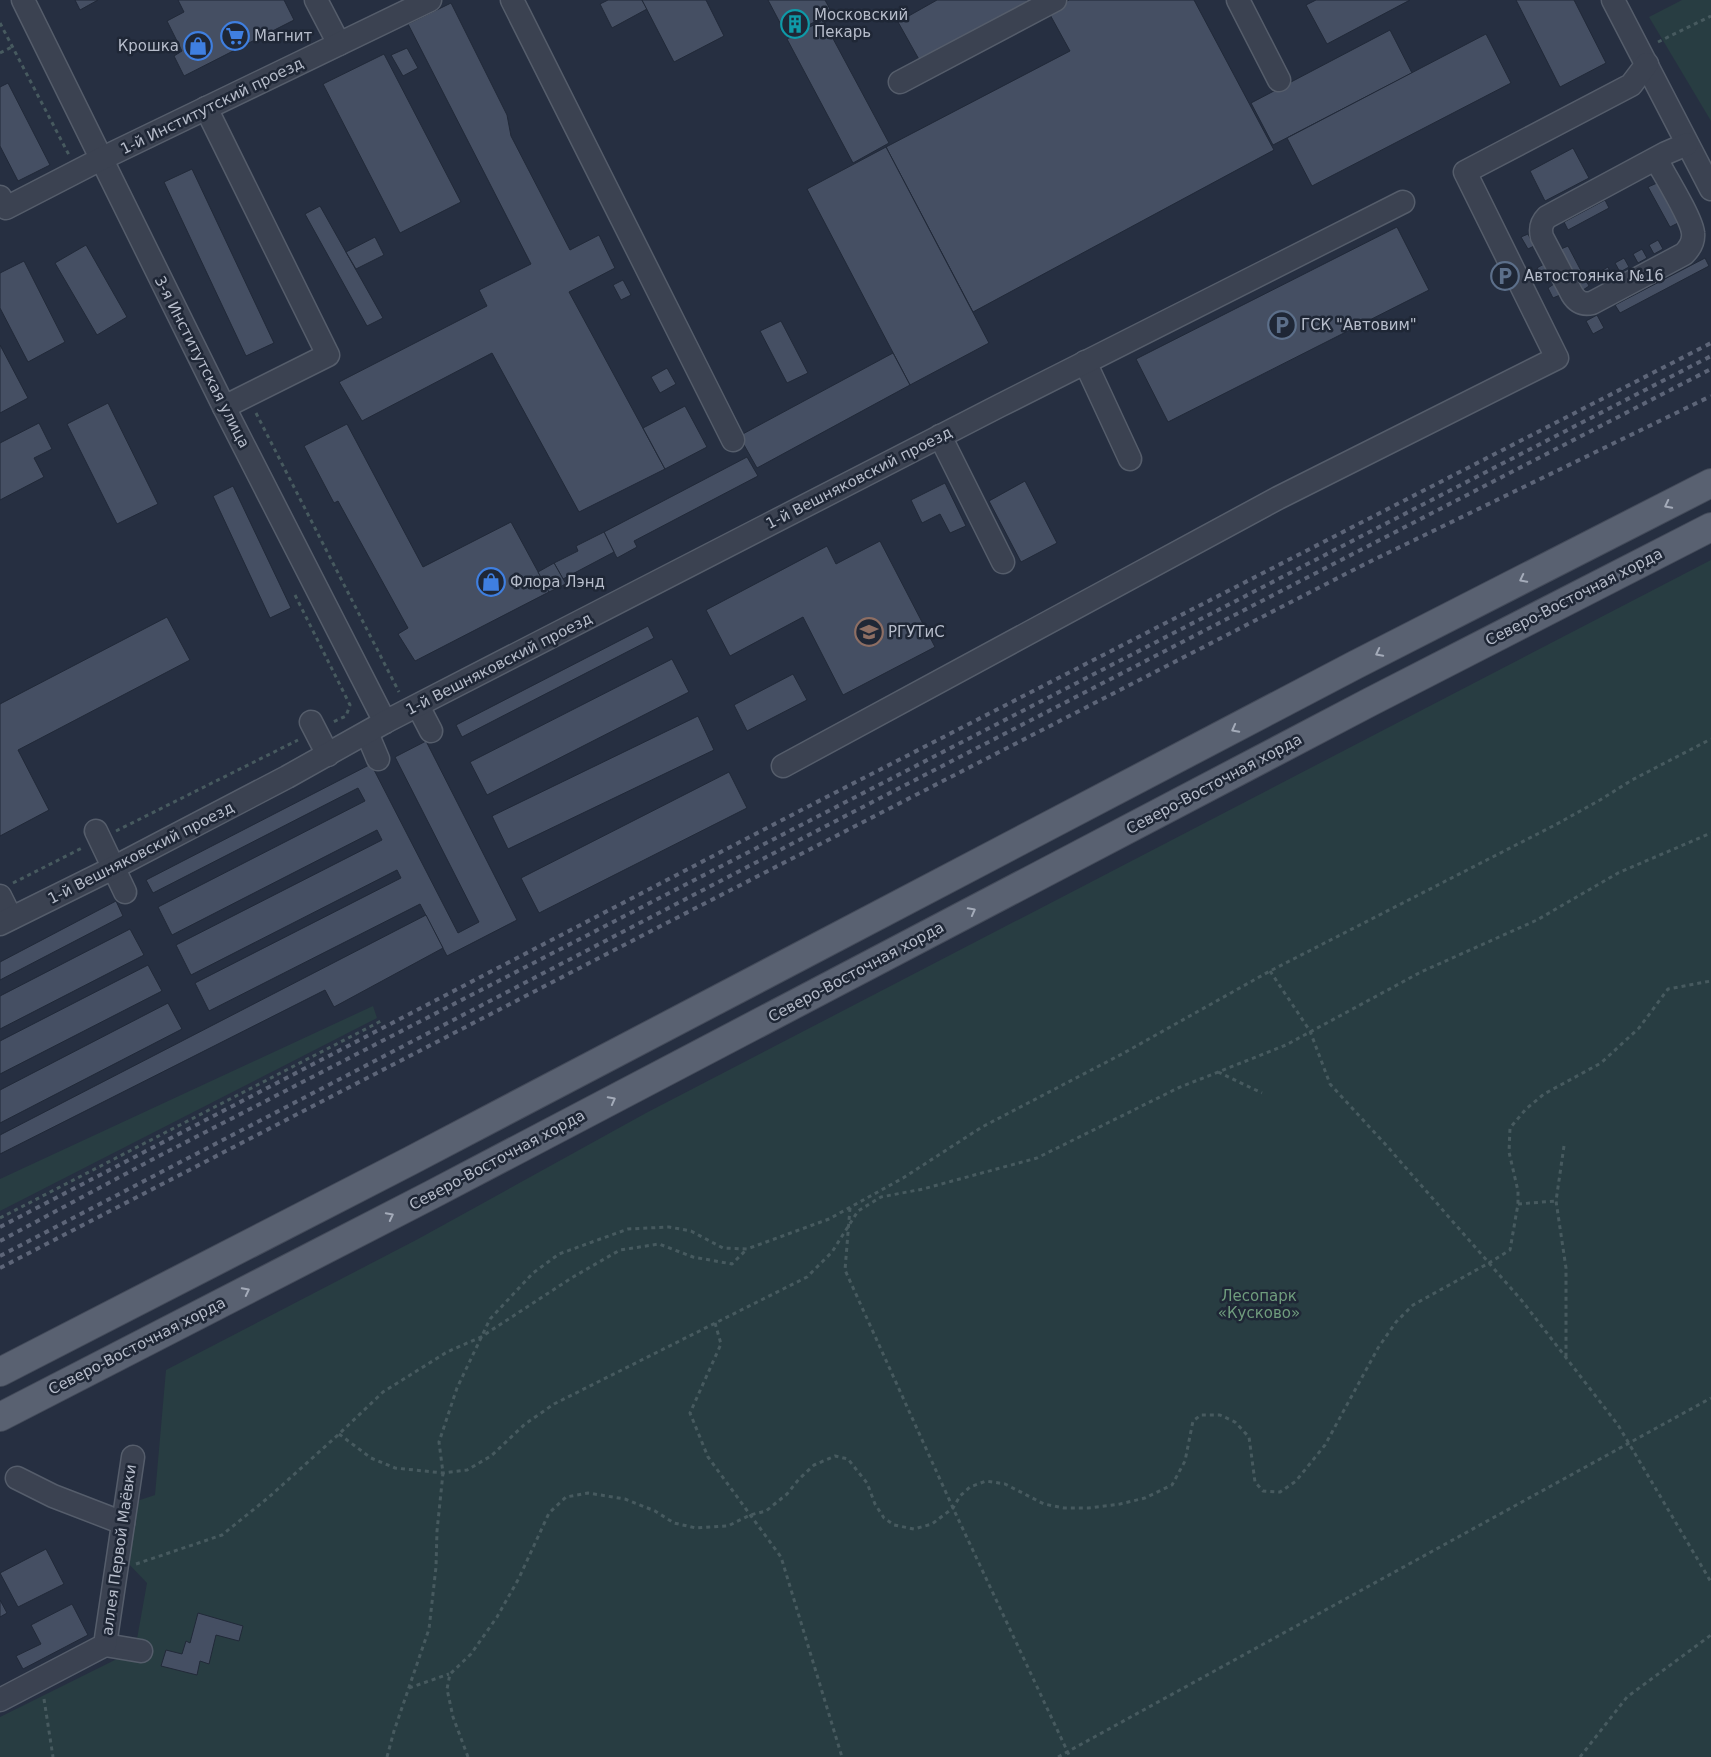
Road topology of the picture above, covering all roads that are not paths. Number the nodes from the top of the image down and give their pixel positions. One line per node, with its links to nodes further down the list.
1 (23, 0): 14 (street, 3-я Институтская улица)
2 (316, 0): 8 (street)
3 (430, 0): 8 (street, 1-й Институтский проезд)
4 (512, 0): 22 (street)
5 (1055, 0): 11 (street)
6 (1238, 0): 10 (street)
7 (1622, 3): 9 (street)
8 (339, 44): 12 (street, 1-й Институтский проезд)
9 (1643, 57): 13 (street); 33 (street)
10 (1280, 80)
11 (900, 82)
12 (206, 108): 14 (street, 1-й Институтский проезд); 20 (street)
13 (1688, 144): 15 (street); 16 (street)
14 (101, 159): 18 (street, 1-й Институтский проезд); 20 (street, 3-я Институтская улица)
15 (1656, 159): 15 (street)
16 (1709, 180)
17 (1403, 202): 19 (street, 1-й Вешняковский проезд)
18 (2, 205)
19 (1085, 362): 21 (street, 1-й Вешняковский проезд); 23 (street)
20 (224, 407): 29 (street, 3-я Институтская улица)
21 (940, 436): 26 (street); 27 (street, 1-й Вешняковский проезд)
22 (733, 440)
23 (1130, 459)
24 (1711, 483): 39 (main road, one-way to 39)
25 (1711, 527): 40 (main road, Северо-Восточная хорда, one-way to 25)
26 (1003, 562)
27 (413, 708): 29 (street, 1-й Вешняковский проезд); 30 (street)
28 (313, 726): 31 (street)
29 (376, 728): 31 (street, 1-й Вешняковский проезд); 32 (street, 3-я Институтская улица)
30 (431, 731)
31 (328, 754): 35 (street, 1-й Вешняковский проезд)
32 (378, 759)
33 (783, 766)
34 (98, 835): 35 (street)
35 (113, 868): 37 (street); 38 (street, 1-й Вешняковский проезд)
36 (4, 891): 38 (street)
37 (125, 892)
38 (6, 921)
39 (0, 1372)
40 (0, 1417)
41 (133, 1457): 43 (street, аллея Первой Маёвки)
42 (17, 1478): 43 (street)
43 (123, 1523): 44 (street, аллея Первой Маёвки)
44 (105, 1646): 45 (street); 46 (street, аллея Первой Маёвки)
45 (141, 1652)
46 (0, 1700)

